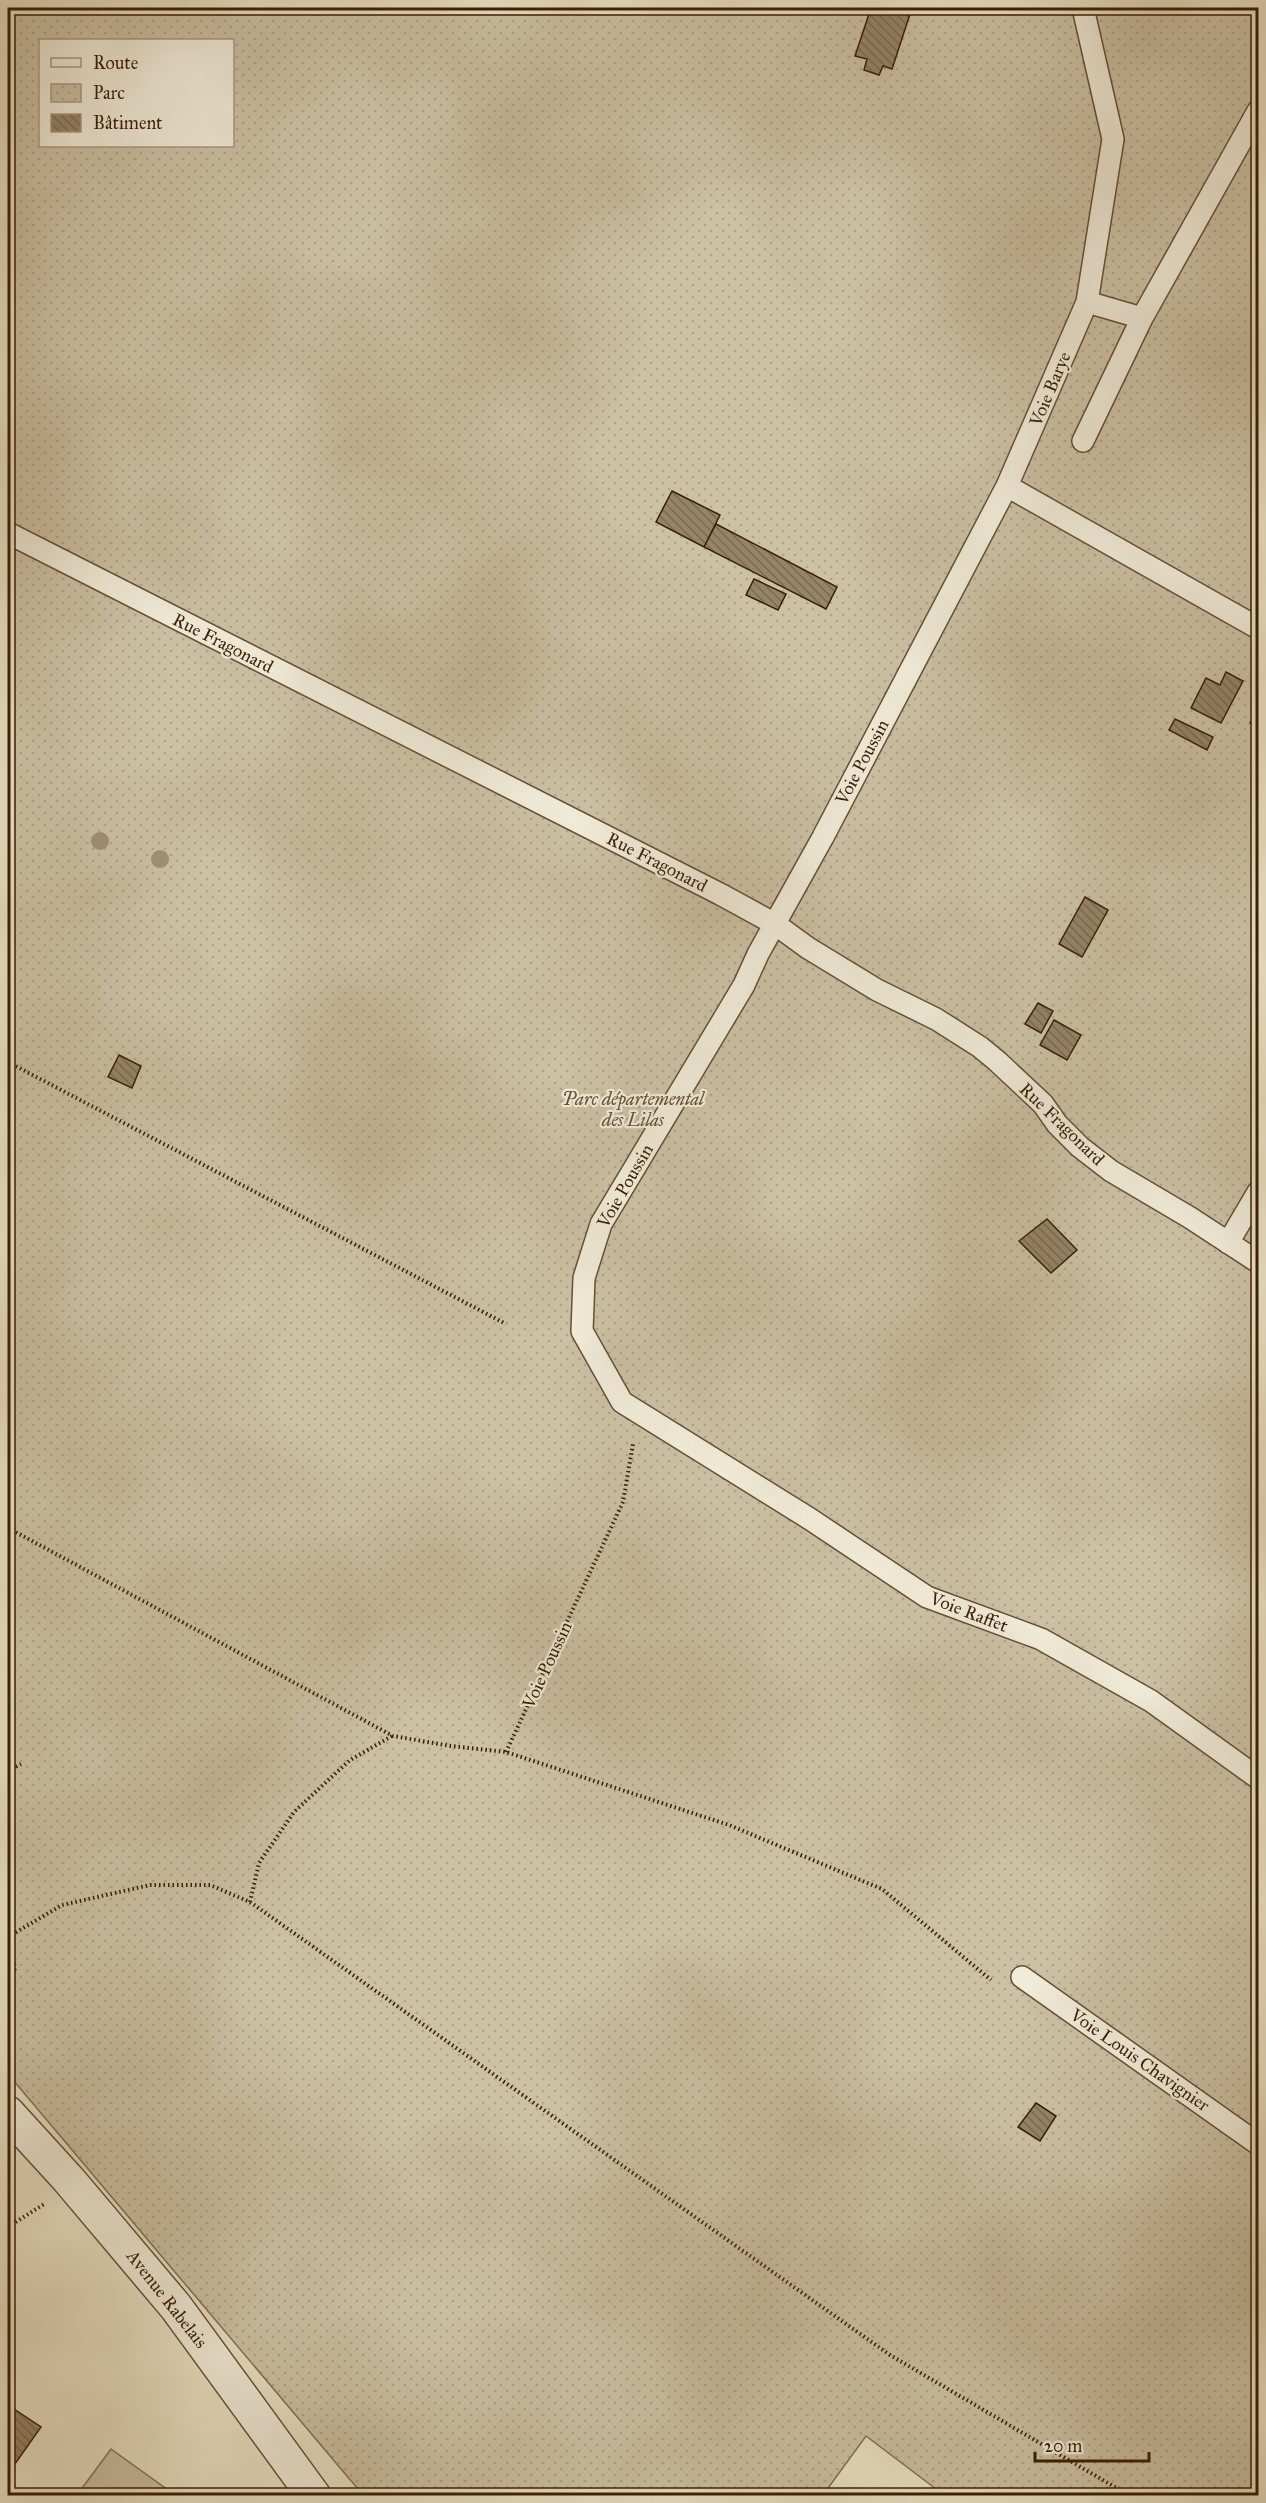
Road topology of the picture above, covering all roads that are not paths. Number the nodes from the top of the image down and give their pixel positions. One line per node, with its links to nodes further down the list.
1 (1083, 8): 3 (lane, Voie Barye)
2 (1258, 111): 4 (lane)
3 (1087, 302): 4 (lane); 6 (lane, Voie Barye)
4 (1142, 318): 5 (lane)
5 (1083, 441)
6 (1007, 486): 8 (lane); 9 (lane, Voie Poussin)
7 (8, 533): 9 (lane, Rue Fragonard)
8 (1258, 628)
9 (775, 924): 11 (lane, Rue Fragonard); 13 (lane, Voie Poussin)
10 (1258, 1192): 11 (lane)
11 (1228, 1243): 12 (lane, Rue Fragonard)
12 (1258, 1262)
13 (622, 1402): 14 (lane, Voie Raffet)
14 (1258, 1778)
15 (1022, 1977): 17 (lane, Voie Louis Chavignier)
16 (8, 2113): 18 (street, Avenue Rabelais)
17 (1258, 2144)
18 (314, 2496)

